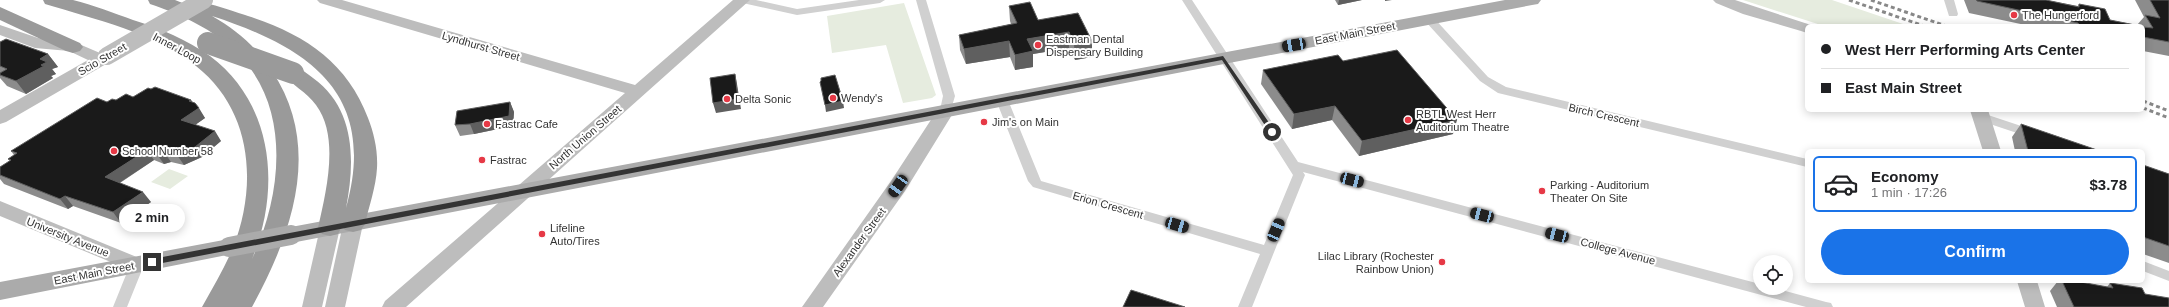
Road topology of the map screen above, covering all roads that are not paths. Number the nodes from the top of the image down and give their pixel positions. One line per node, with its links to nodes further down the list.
1 (52, 0): 33 (highway, bridge); 41 (highway, Inner Loop)
2 (157, 0): 42 (highway)
3 (179, 0): 32 (highway)
4 (204, 0): 19 (street, Scio Street, bridge)
5 (325, 0): 21 (street, Lyndhurst Street)
6 (742, 0): 7 (street); 21 (street, North Union Street)
7 (880, 0)
8 (921, 0): 23 (street, Alexander Street)
9 (1187, 0): 20 (street)
10 (1532, 0): 15 (main road, East Main Street)
11 (1721, 0): 16 (street)
12 (1949, 0): 14 (street)
13 (0, 13): 18 (highway)
14 (1953, 14)
15 (1428, 19): 20 (main road, East Main Street); 28 (street, Birch Crescent)
16 (1805, 27)
17 (0, 30): 18 (street)
18 (73, 47): 19 (street)
19 (103, 58): 25 (street, Scio Street)
20 (1223, 58): 22 (main road, East Main Street); 29 (street)
21 (637, 91): 30 (street, North Union Street)
22 (1002, 100): 23 (main road, East Main Street); 34 (street, Erion Crescent)
23 (946, 110): 30 (main road, East Main Street); 46 (street, Alexander Street)
24 (1980, 113): 26 (street); 27 (street)
25 (0, 118)
26 (2044, 138)
27 (1991, 149)
28 (1805, 163)
29 (1294, 165): 34 (street); 48 (street, College Avenue)
30 (524, 191): 32 (main road, East Main Street); 45 (street, North Union Street)
31 (0, 208): 35 (street, University Avenue)
32 (353, 224): 33 (main road, East Main Street); 44 (street)
33 (330, 228): 35 (main road, East Main Street, bridge); 43 (street)
34 (1267, 251): 47 (street)
35 (137, 265): 39 (main road, East Main Street); 40 (street)
36 (2145, 267): 37 (street)
37 (2169, 276)
38 (2028, 283): 49 (street)
39 (0, 291)
40 (120, 307)
41 (215, 307)
42 (239, 307)
43 (312, 307)
44 (335, 307)
45 (392, 307)
46 (812, 307)
47 (1245, 307)
48 (1826, 307)
49 (2035, 307)

